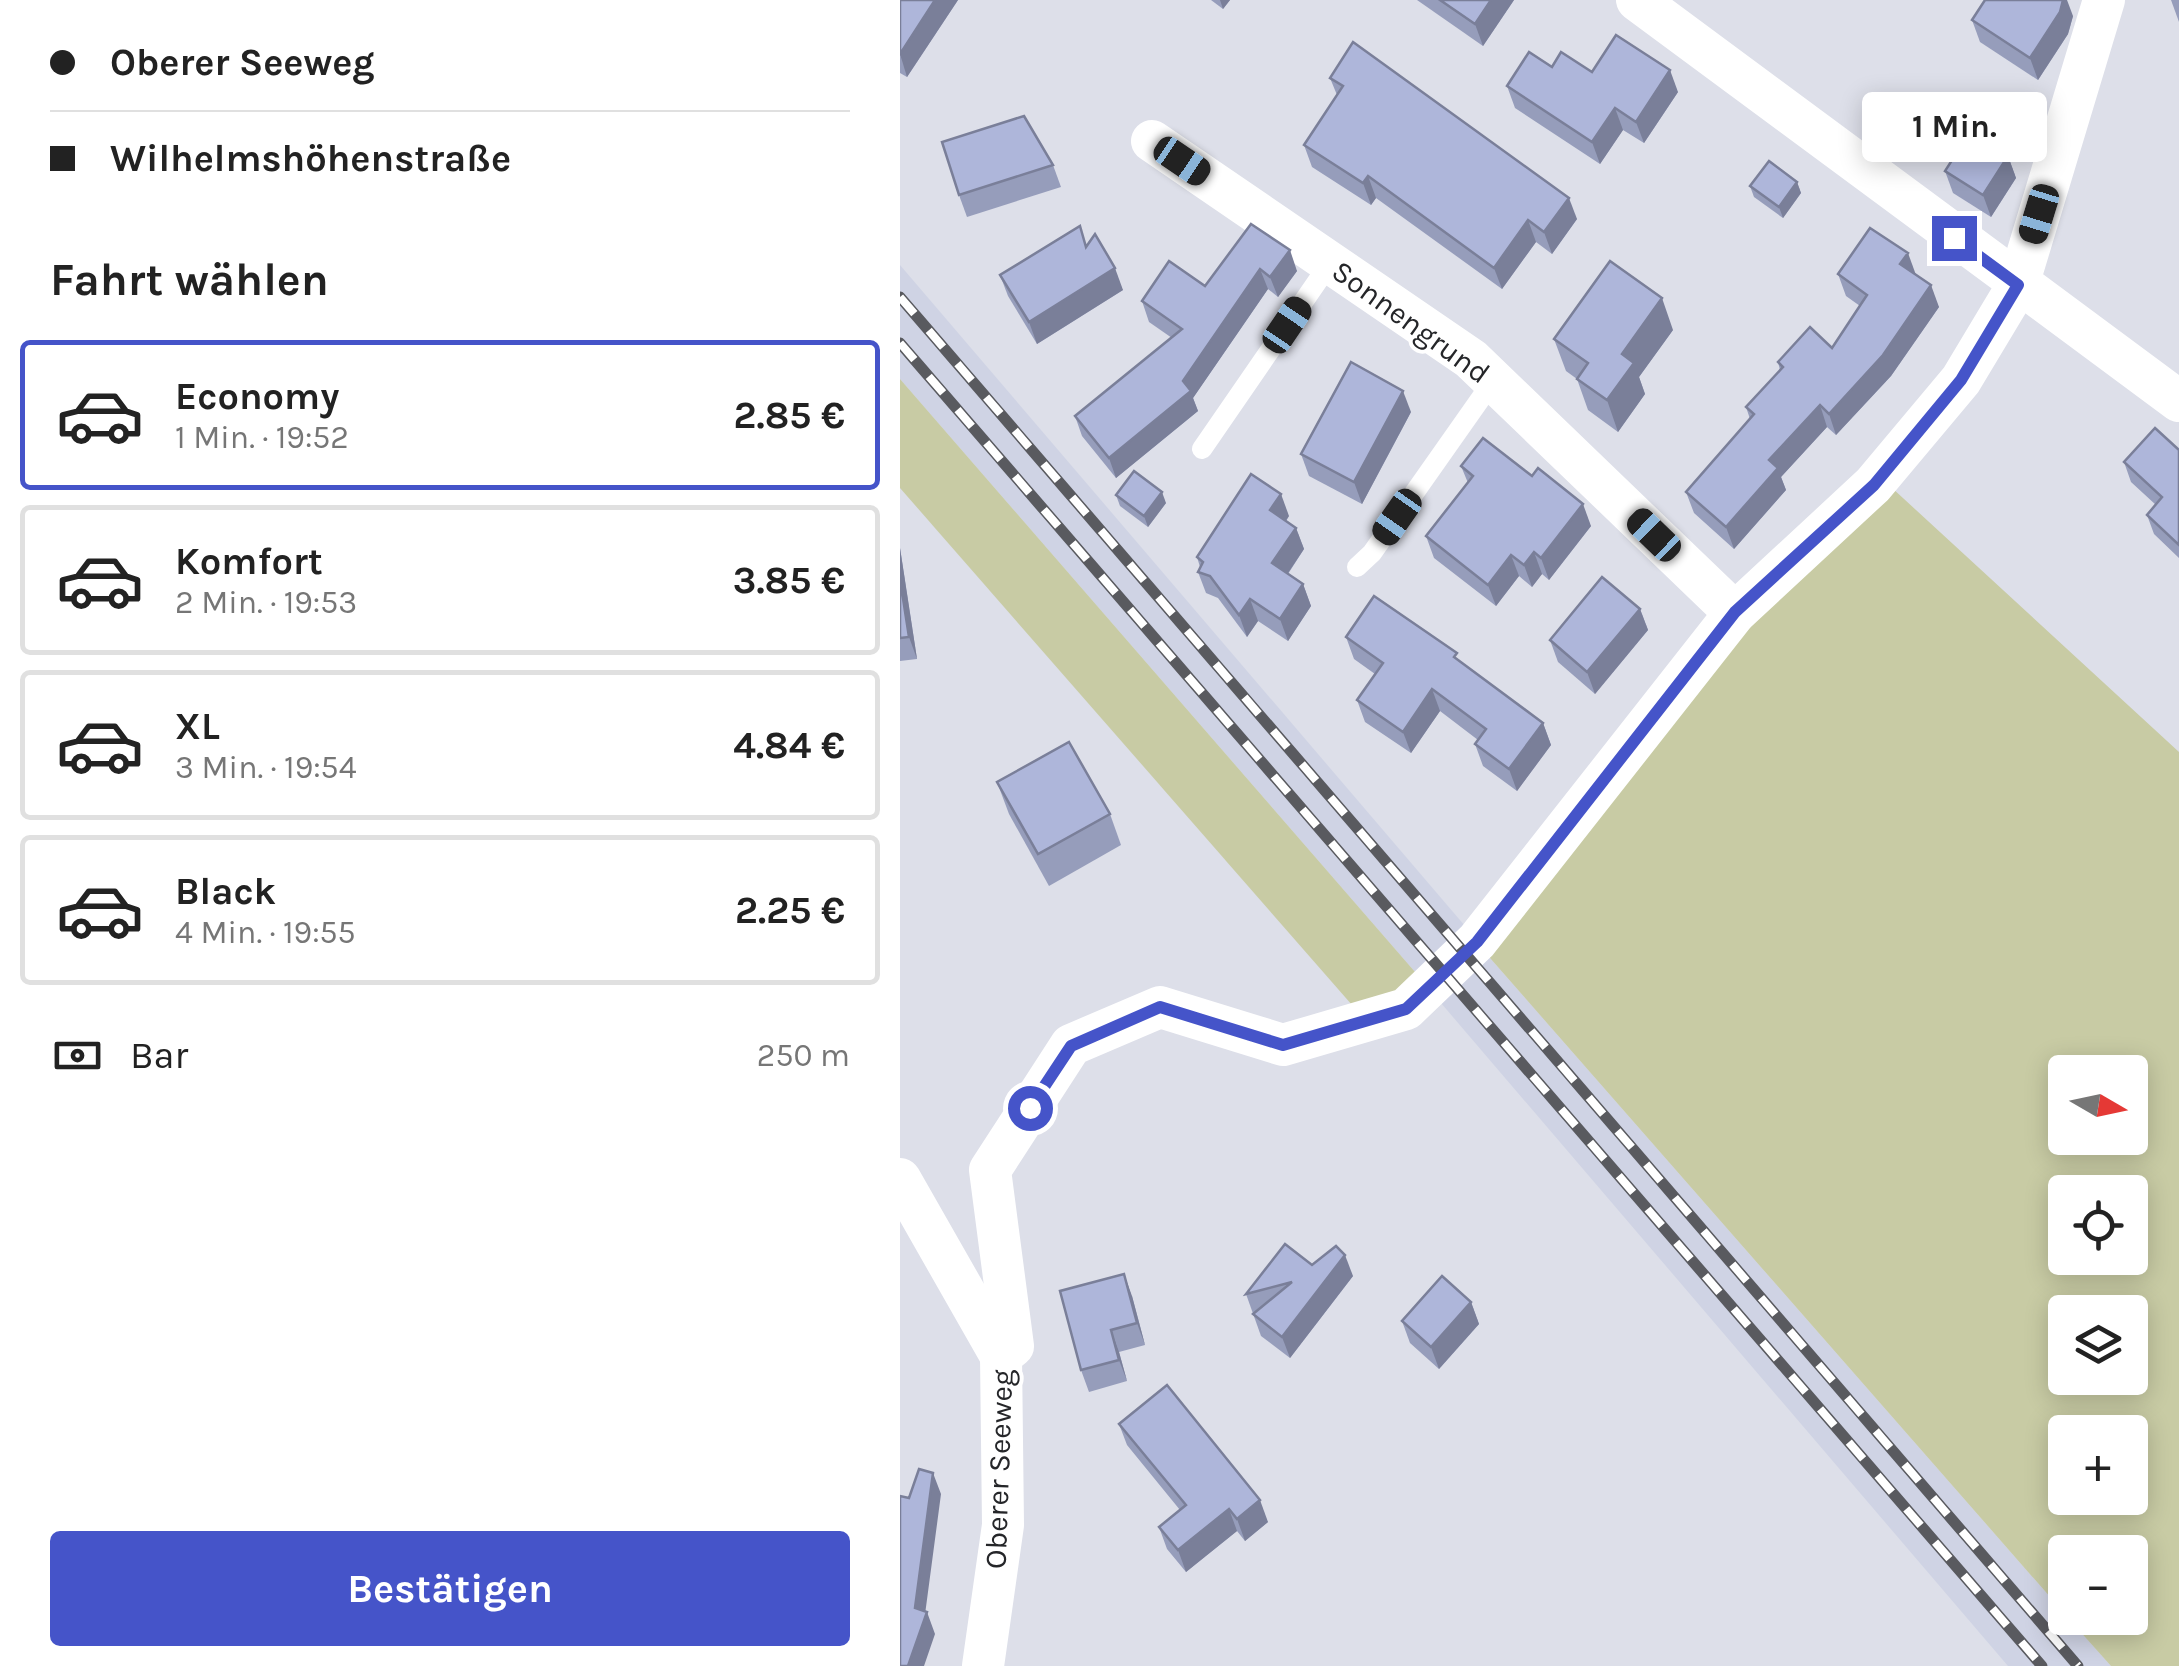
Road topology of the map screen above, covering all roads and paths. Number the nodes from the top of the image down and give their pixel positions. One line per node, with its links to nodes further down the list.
1 (1636, 0): 5 (street)
2 (2104, 0): 5 (street, Oberer Seeweg)
3 (1152, 141): 4 (street, Sonnengrund)
4 (1330, 263): 6 (street, Sonnengrund); 8 (lane)
5 (2018, 285): 7 (street); 10 (street, Oberer Seeweg)
6 (1493, 381): 9 (lane); 10 (street, Sonnengrund)
7 (2179, 402)
8 (1202, 449)
9 (1357, 568)
10 (1735, 612): 12 (street, Oberer Seeweg)
11 (900, 1179): 12 (street)
12 (1001, 1356): 13 (street, Oberer Seeweg)
13 (983, 1666)

